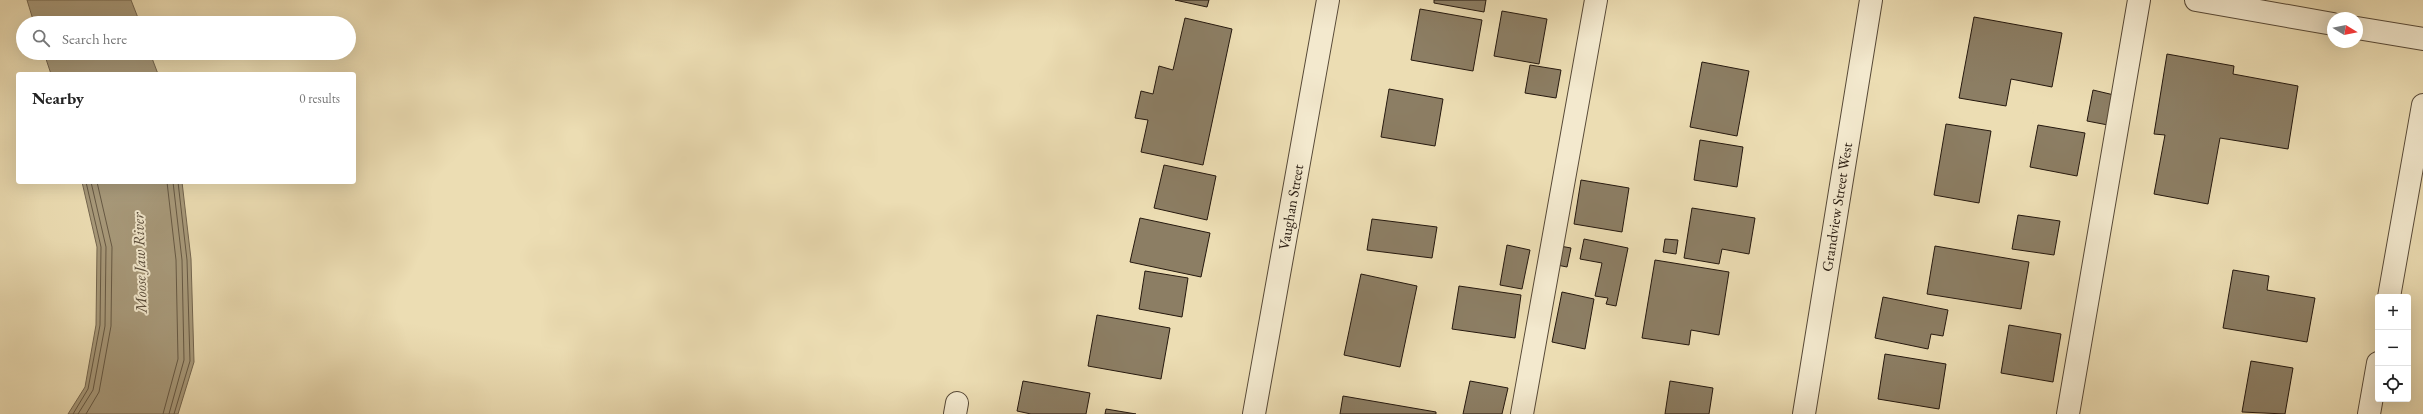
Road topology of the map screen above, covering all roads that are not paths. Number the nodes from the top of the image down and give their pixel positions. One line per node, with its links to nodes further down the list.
1 (1328, 0): 12 (street, Vaughan Street)
2 (1596, 0): 13 (street)
3 (1871, 0): 14 (street, Grandview Street West)
4 (2139, 0): 15 (street)
5 (2196, 0): 6 (street)
6 (2327, 23)
7 (2363, 29): 8 (street)
8 (2423, 39)
9 (2423, 105): 10 (street)
10 (2391, 294)
11 (2377, 366): 16 (street)
12 (1254, 414)
13 (1522, 414)
14 (1804, 414)
15 (2068, 414)
16 (2369, 414)

